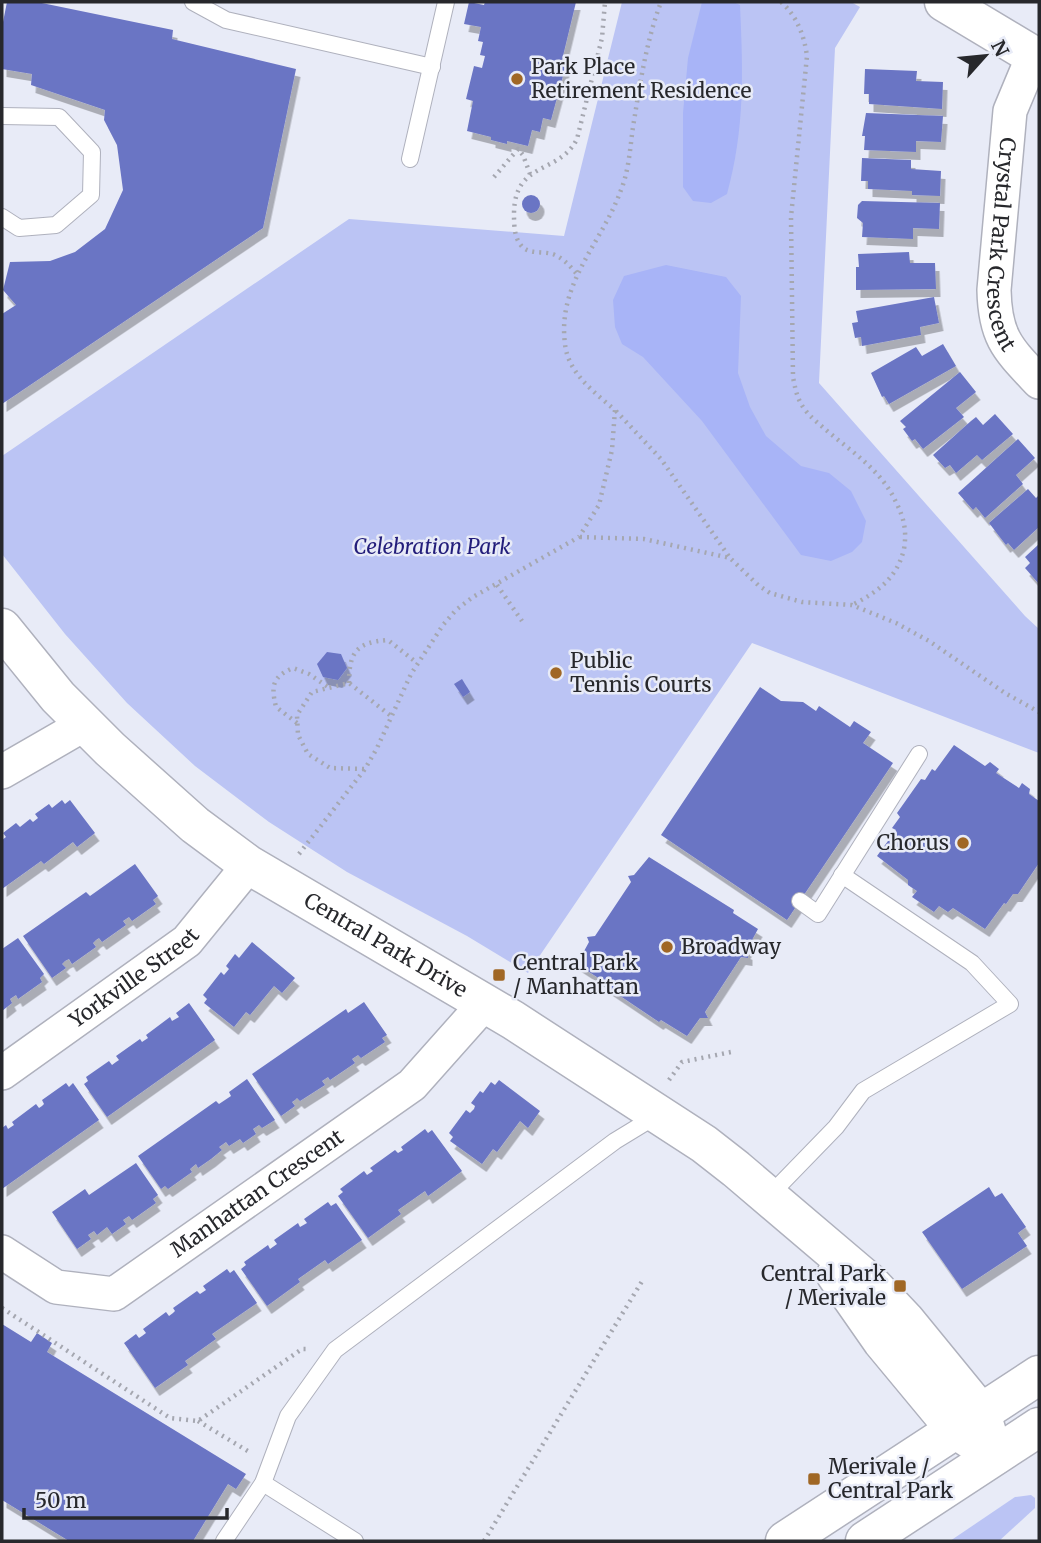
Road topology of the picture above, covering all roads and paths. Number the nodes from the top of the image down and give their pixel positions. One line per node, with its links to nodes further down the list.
1 (193, 2): 8 (lane)
2 (446, 2): 8 (lane)
3 (605, 2): 11 (path)
4 (661, 2): 14 (path)
5 (781, 2): 20 (path)
6 (944, 2): 7 (street)
7 (1036, 57): 15 (street, Crystal Park Crescent)
8 (432, 66): 10 (lane)
9 (2, 116): 13 (lane)
10 (410, 159)
11 (530, 174): 12 (path); 14 (path)
12 (494, 177)
13 (2, 217)
14 (576, 273): 16 (path)
15 (1039, 382)
16 (615, 410): 17 (path); 18 (path)
17 (579, 537): 18 (path); 19 (path)
18 (730, 558): 20 (path)
19 (497, 585): 21 (path); 23 (path)
20 (852, 605): 26 (path)
21 (522, 621)
22 (2, 628): 29 (street, Central Park Drive)
23 (417, 663): 24 (path); 27 (path)
24 (349, 683): 25 (path); 27 (path)
25 (329, 688): 28 (path); 28 (path)
26 (1039, 712)
27 (391, 716): 31 (path)
28 (298, 723): 31 (path)
29 (85, 724): 32 (street); 36 (street, Central Park Drive)
30 (919, 754): 34 (lane)
31 (365, 769): 35 (path)
32 (2, 772)
33 (885, 775): 34 (lane)
34 (899, 785): 37 (lane)
35 (299, 854)
36 (249, 865): 39 (street, Central Park Drive); 41 (street, Yorkville Street)
37 (842, 875): 38 (lane); 43 (lane)
38 (800, 901)
39 (485, 1003): 42 (street, Central Park Drive); 44 (street, Manhattan Crescent)
40 (731, 1052): 42 (path)
41 (2, 1073)
42 (664, 1097): 43 (street, Central Park Drive); 47 (lane)
43 (769, 1196): 50 (street, Central Park Drive)
44 (2, 1252)
45 (644, 1278): 57 (path)
46 (2, 1308): 49 (path)
47 (335, 1350): 49 (path); 54 (lane)
48 (1039, 1375): 50 (street)
49 (198, 1421): 52 (path)
50 (968, 1421): 53 (street, Central Park Drive); 58 (street)
51 (1039, 1427): 53 (street)
52 (251, 1453)
53 (995, 1456): 59 (street)
54 (263, 1483): 55 (lane); 56 (lane)
55 (224, 1541)
56 (355, 1541)
57 (484, 1541)
58 (785, 1541)
59 (864, 1541)

